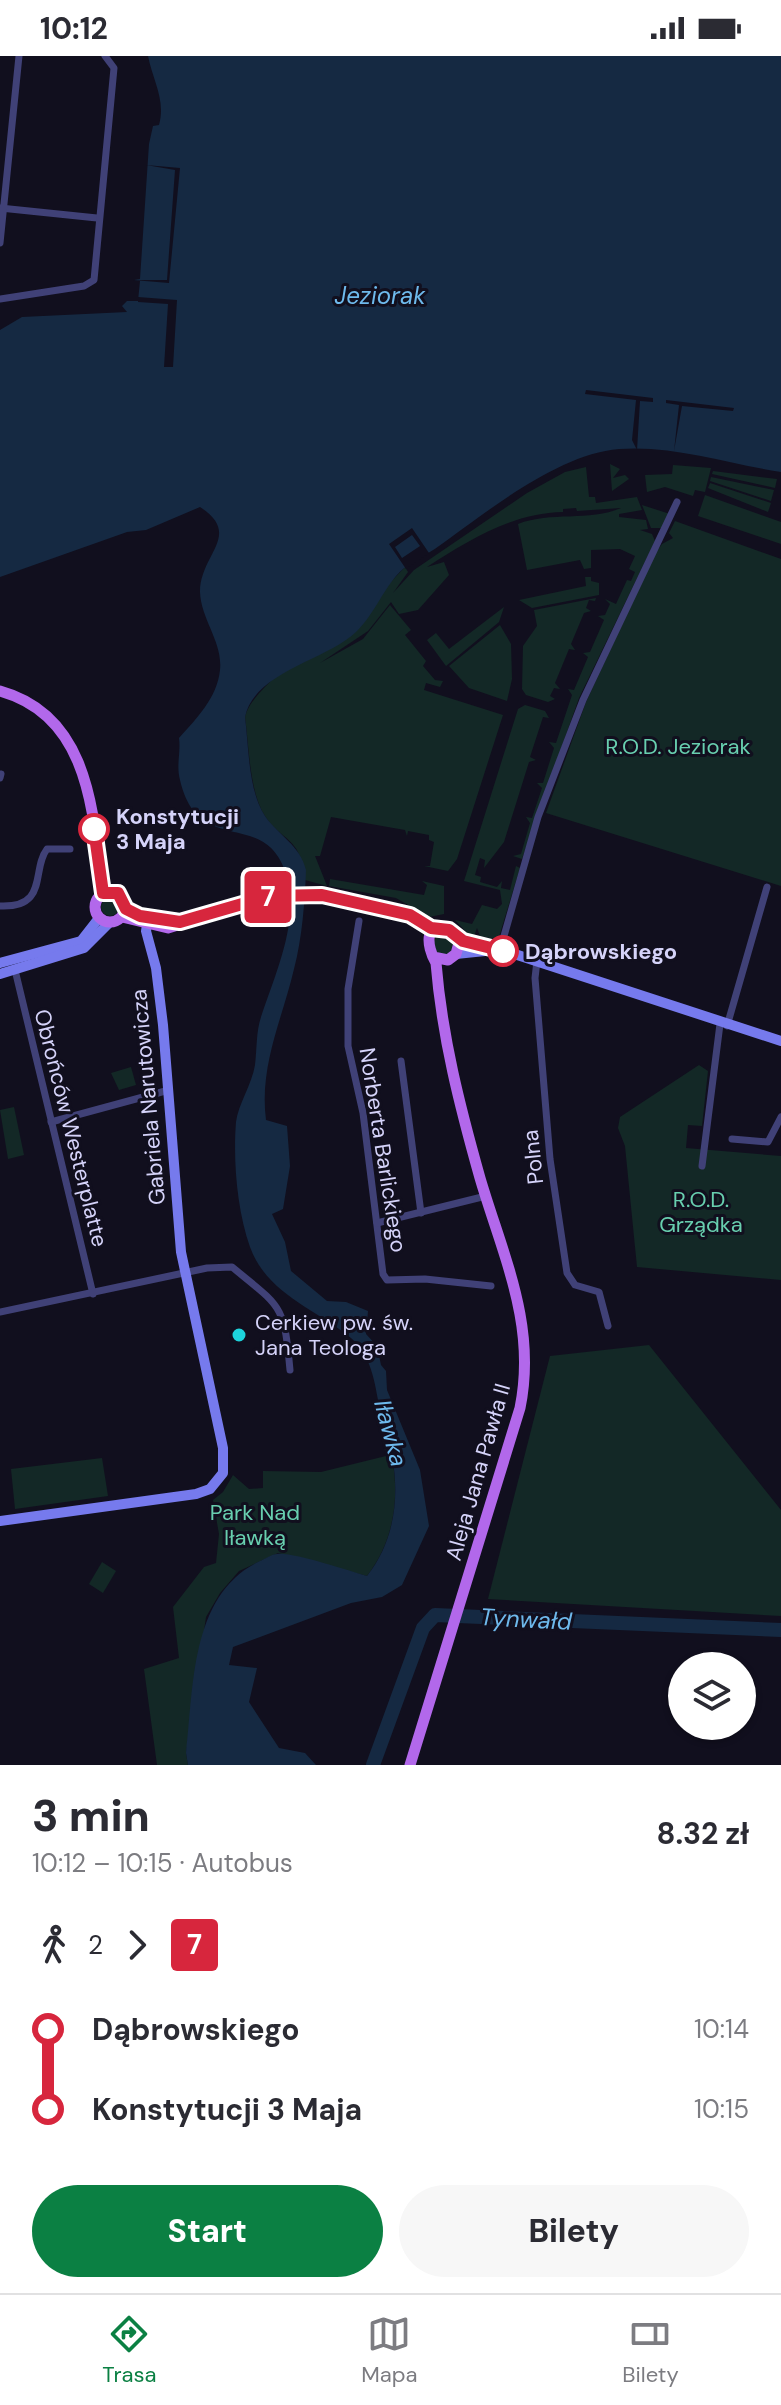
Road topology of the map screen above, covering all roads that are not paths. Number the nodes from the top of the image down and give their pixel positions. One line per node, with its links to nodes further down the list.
1 (19, 56): 3 (street)
2 (105, 56): 6 (street)
3 (2, 208): 4 (street); 5 (street)
4 (97, 218)
5 (0, 243)
6 (0, 299)
7 (677, 502): 21 (street)
8 (0, 691): 11 (main road)
9 (70, 849): 12 (street)
10 (767, 887): 29 (street)
11 (108, 892): 13 (main road); 15 (main road)
12 (0, 906)
13 (124, 913): 15 (main road); 17 (main road)
14 (400, 914): 17 (main road); 18 (main road); 20 (main road)
15 (105, 920): 25 (street); 26 (street)
16 (359, 921): 39 (street, Norberta Barlickiego)
17 (147, 922): 32 (street, Gabriela Narutowicza)
18 (437, 930): 19 (main road); 20 (main road)
19 (458, 939): 21 (street); 23 (main road)
20 (427, 940): 22 (main road)
21 (498, 950): 23 (street); 24 (street)
22 (433, 957): 23 (main road); 28 (main road, Aleja Jana Pawła II)
23 (452, 957): 28 (main road, Aleja Jana Pawła II)
24 (537, 961): 29 (street); 44 (street, Polna)
25 (0, 963)
26 (15, 970): 27 (street); 34 (street, Obrońców Westerplatte)
27 (0, 974)
28 (440, 999): 37 (main road, Aleja Jana Pawła II)
29 (723, 1025): 30 (street); 36 (street)
30 (781, 1041)
31 (401, 1061): 38 (street)
32 (169, 1090): 34 (street); 40 (street, Gabriela Narutowicza)
33 (781, 1117): 35 (street)
34 (51, 1122): 42 (street, Obrońców Westerplatte)
35 (732, 1139)
36 (702, 1166)
37 (486, 1196): 38 (street); 47 (main road, Aleja Jana Pawła II)
38 (421, 1213): 39 (street)
39 (377, 1223): 41 (street, Norberta Barlickiego)
40 (184, 1273): 42 (street); 45 (street); 46 (street, Gabriela Narutowicza)
41 (491, 1286)
42 (93, 1294): 43 (street)
43 (0, 1312)
44 (608, 1326)
45 (290, 1370)
46 (0, 1521)
47 (410, 1765)

